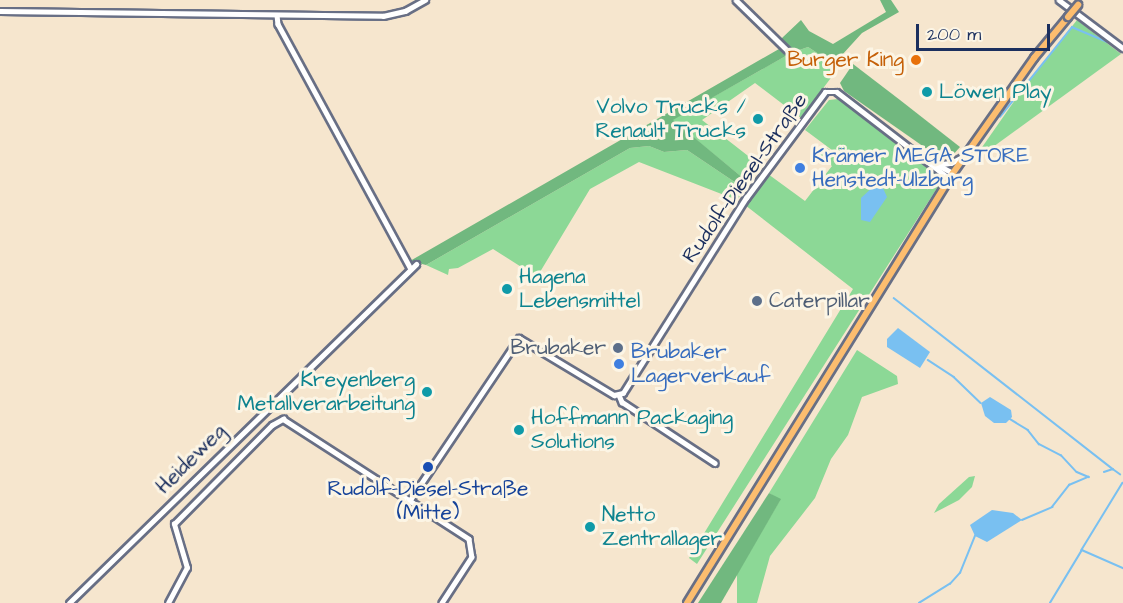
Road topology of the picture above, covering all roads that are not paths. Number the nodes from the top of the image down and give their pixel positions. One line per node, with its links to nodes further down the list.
1 (424, 0): 6 (street)
2 (736, 0): 8 (street)
3 (1059, 0): 7 (street)
4 (1080, 3): 9 (main road, bridge)
5 (0, 11): 6 (street)
6 (277, 15): 13 (street)
7 (1123, 48)
8 (787, 50)
9 (966, 155): 10 (street); 11 (main road)
10 (936, 165): 11 (street, Rudolf-Diesel-Straße); 14 (street, Rudolf-Diesel-Straße)
11 (952, 176): 20 (main road)
12 (416, 264): 13 (street, Heideweg)
13 (410, 267): 17 (street, Heideweg)
14 (619, 395): 15 (street); 16 (street)
15 (715, 463)
16 (410, 500): 18 (street); 19 (street)
17 (69, 603)
18 (168, 603)
19 (442, 603)
20 (687, 603)

